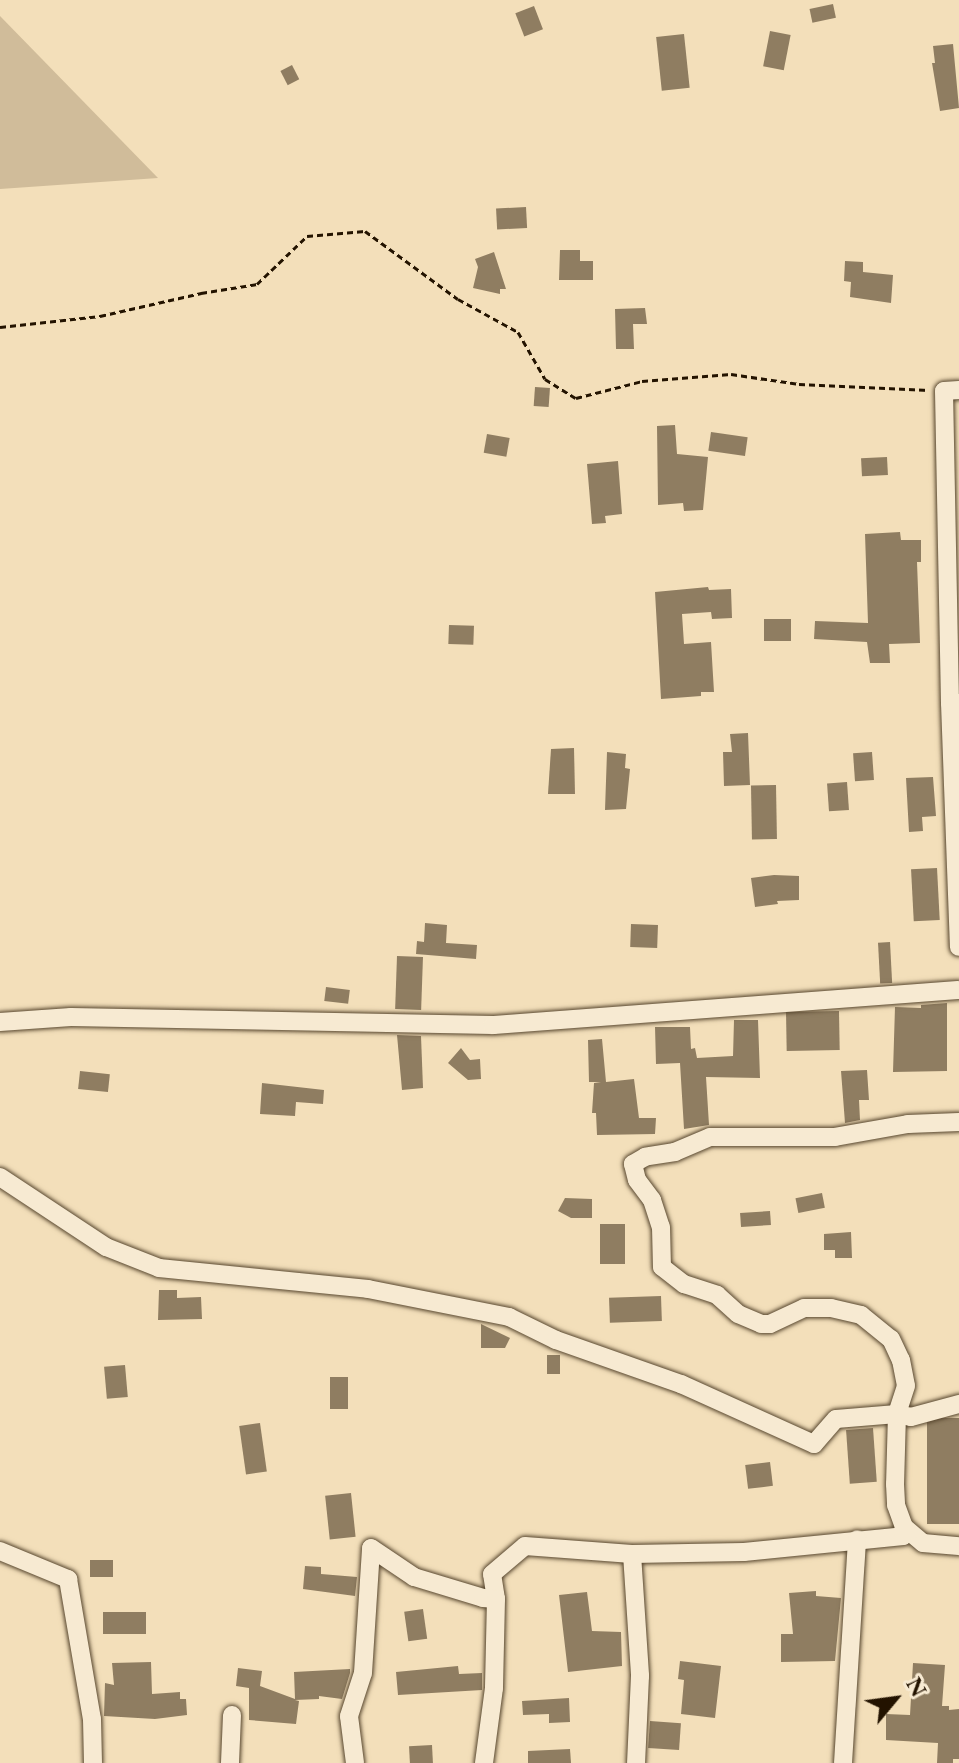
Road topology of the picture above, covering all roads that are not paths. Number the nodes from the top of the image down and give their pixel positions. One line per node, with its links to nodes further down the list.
1 (952, 391): 2 (street)
2 (954, 703): 3 (street)
3 (957, 841): 4 (street)
4 (959, 947)
5 (959, 990): 6 (street)
6 (0, 1022)
7 (959, 1122): 10 (street)
8 (0, 1177): 10 (street)
9 (959, 1404): 10 (street)
10 (897, 1414): 11 (street)
11 (904, 1527): 12 (street); 13 (street)
12 (857, 1539): 15 (street); 23 (street)
13 (959, 1546)
14 (0, 1551): 18 (street)
15 (632, 1554): 16 (street); 22 (street)
16 (496, 1599): 20 (street); 21 (street)
17 (232, 1715): 19 (street)
18 (93, 1763)
19 (230, 1763)
20 (355, 1763)
21 (484, 1763)
22 (636, 1763)
23 (843, 1763)

